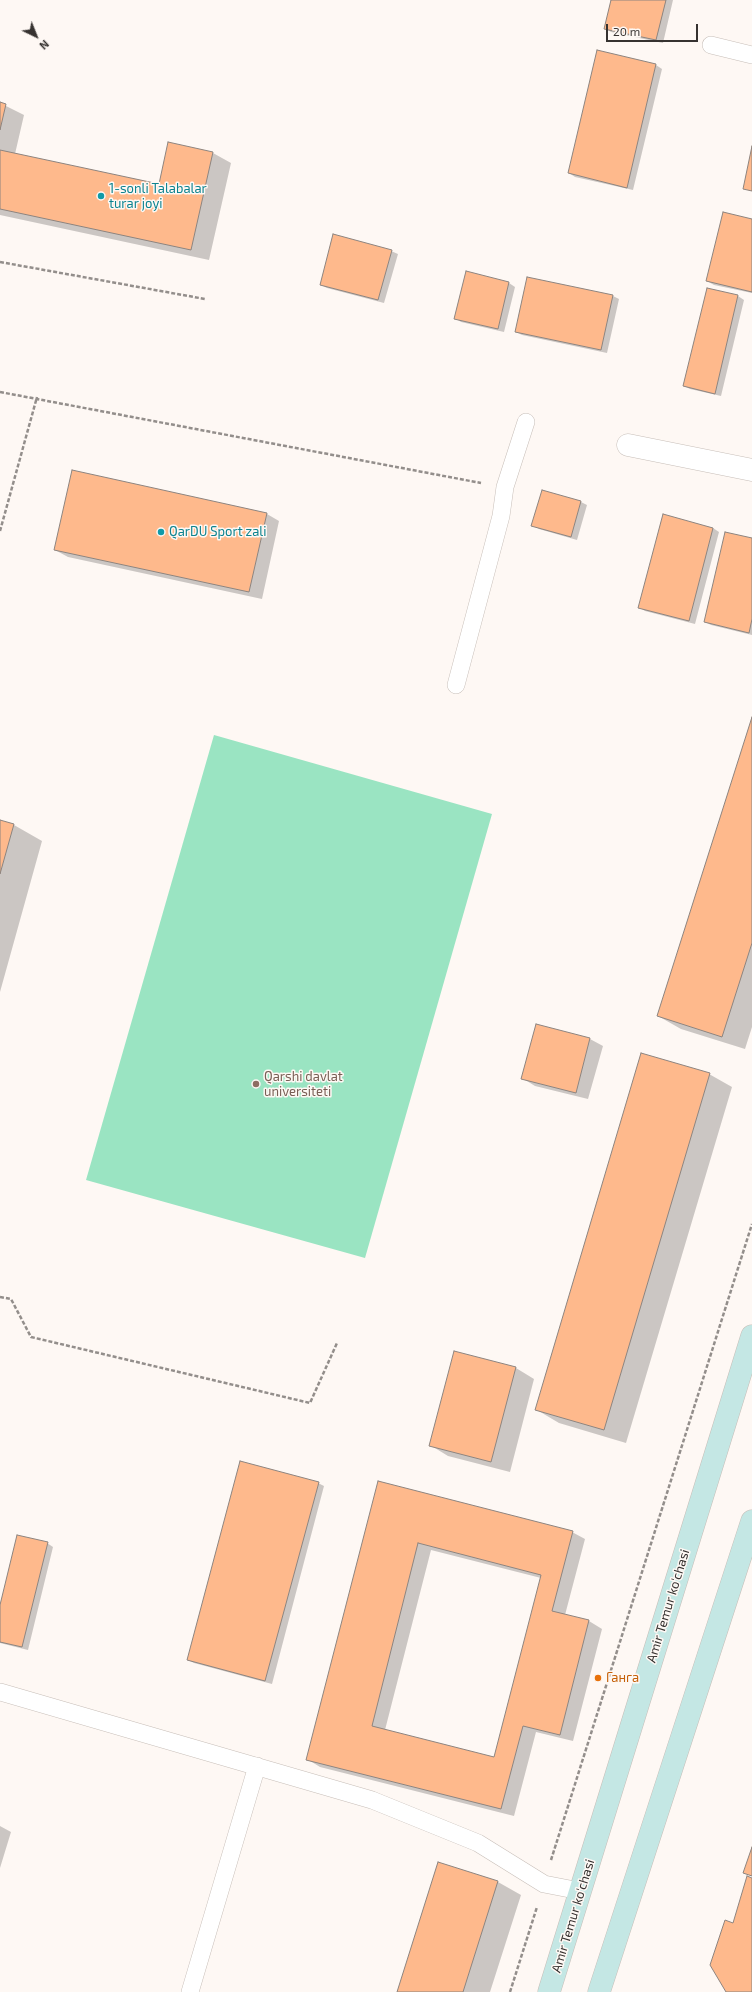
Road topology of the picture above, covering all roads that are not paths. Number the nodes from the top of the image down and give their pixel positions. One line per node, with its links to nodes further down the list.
1 (711, 45): 2 (lane)
2 (752, 55)
3 (526, 422): 6 (lane)
4 (628, 445): 5 (street)
5 (752, 470)
6 (456, 685)
7 (752, 1336): 11 (main road, Amir Temur ko'chasi)
8 (752, 1521): 14 (main road)
9 (0, 1692): 10 (lane)
10 (257, 1766): 11 (lane); 12 (lane)
11 (580, 1891): 13 (main road, Amir Temur ko'chasi)
12 (190, 1992)
13 (549, 1992)
14 (598, 1992)

